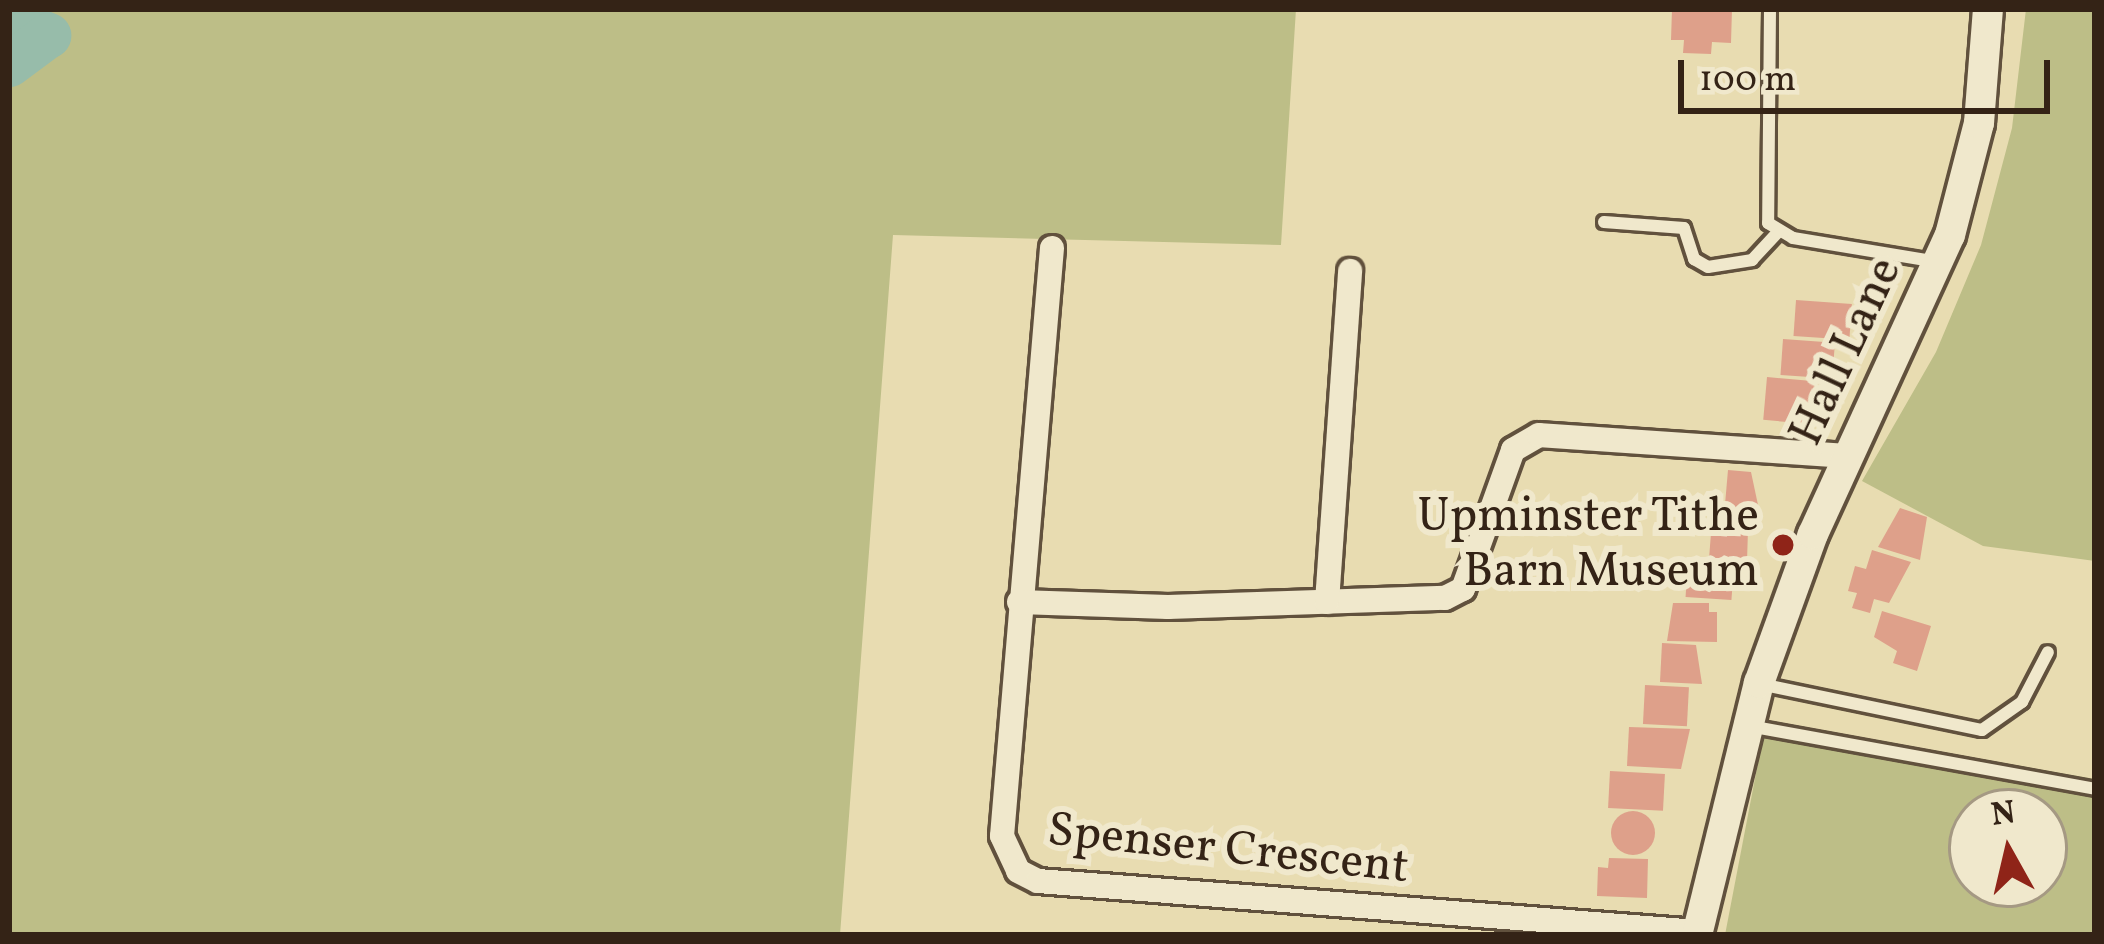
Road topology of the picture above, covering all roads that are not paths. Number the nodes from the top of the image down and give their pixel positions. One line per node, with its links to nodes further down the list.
1 (1770, 9): 4 (lane)
2 (1988, 9): 6 (street, Hall Lane)
3 (1604, 222): 4 (lane)
4 (1778, 232): 6 (lane)
5 (1052, 248): 9 (street, Spenser Crescent)
6 (1939, 262): 8 (street, Hall Lane)
7 (1350, 271): 10 (street)
8 (1846, 456): 10 (street); 12 (street, Hall Lane)
9 (1019, 602): 10 (street); 15 (street, Spenser Crescent)
10 (1327, 602)
11 (2048, 652): 12 (lane)
12 (1759, 683): 13 (street, Hall Lane)
13 (1749, 726): 14 (lane); 15 (street, Hall Lane)
14 (2095, 789)
15 (1697, 934)

